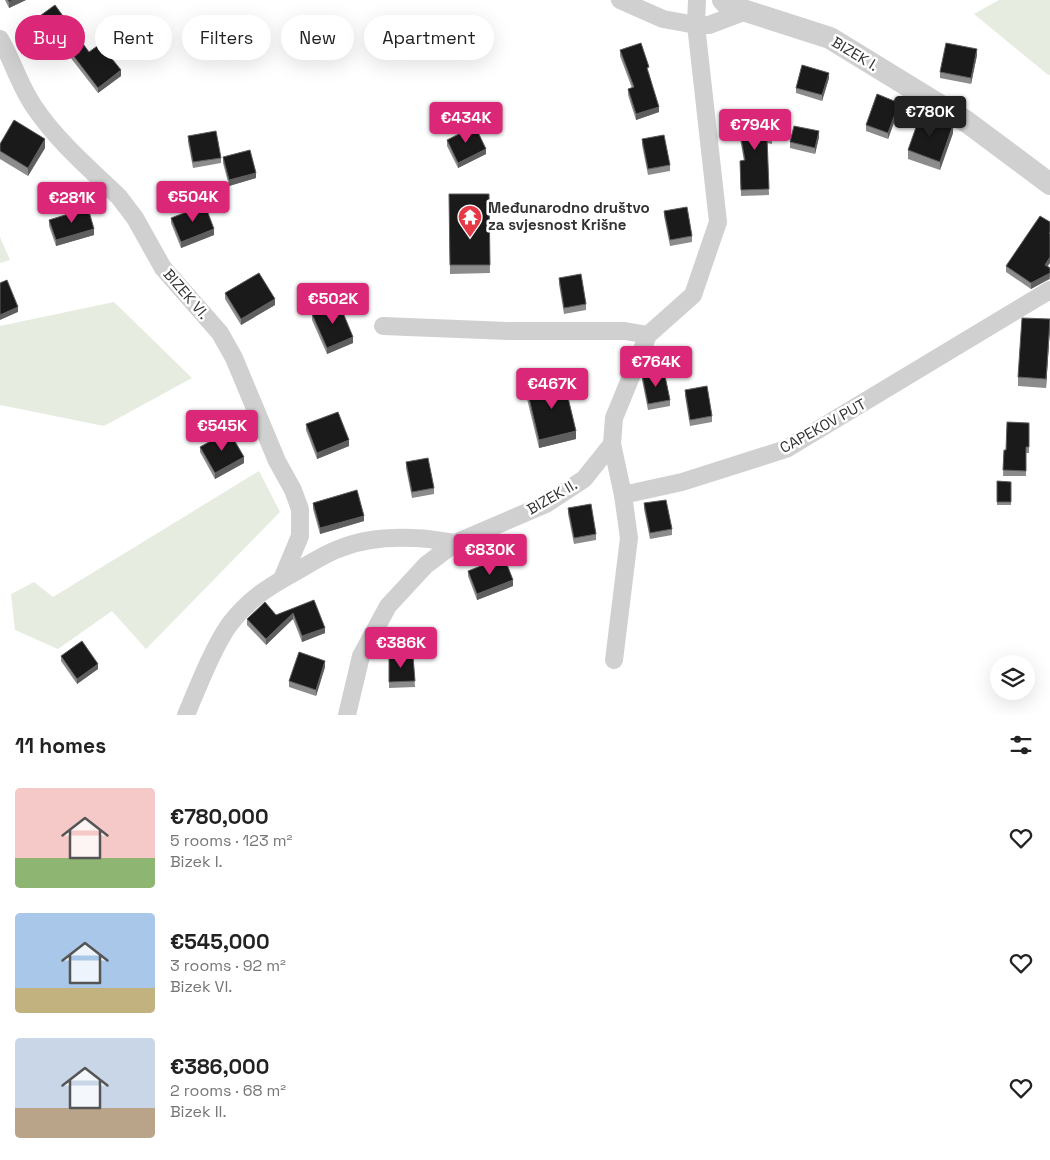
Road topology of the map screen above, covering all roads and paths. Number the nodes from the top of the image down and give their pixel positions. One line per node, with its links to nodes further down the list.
1 (620, 0): 5 (street)
2 (697, 0): 5 (street)
3 (723, 0): 4 (street, BIZEK I.)
4 (746, 11): 5 (street); 7 (street, BIZEK I.)
5 (696, 25): 10 (street)
6 (0, 39): 14 (street, BIZEK VI.)
7 (1050, 184)
8 (1050, 290): 12 (street, CAPEKOV PUT)
9 (383, 326): 10 (street)
10 (648, 335): 11 (street)
11 (612, 444): 12 (street); 13 (street, BIZEK II.)
12 (623, 495): 15 (street)
13 (455, 543): 14 (street); 17 (street, BIZEK II.)
14 (282, 580): 16 (street)
15 (614, 660)
16 (186, 715)
17 (347, 715)

